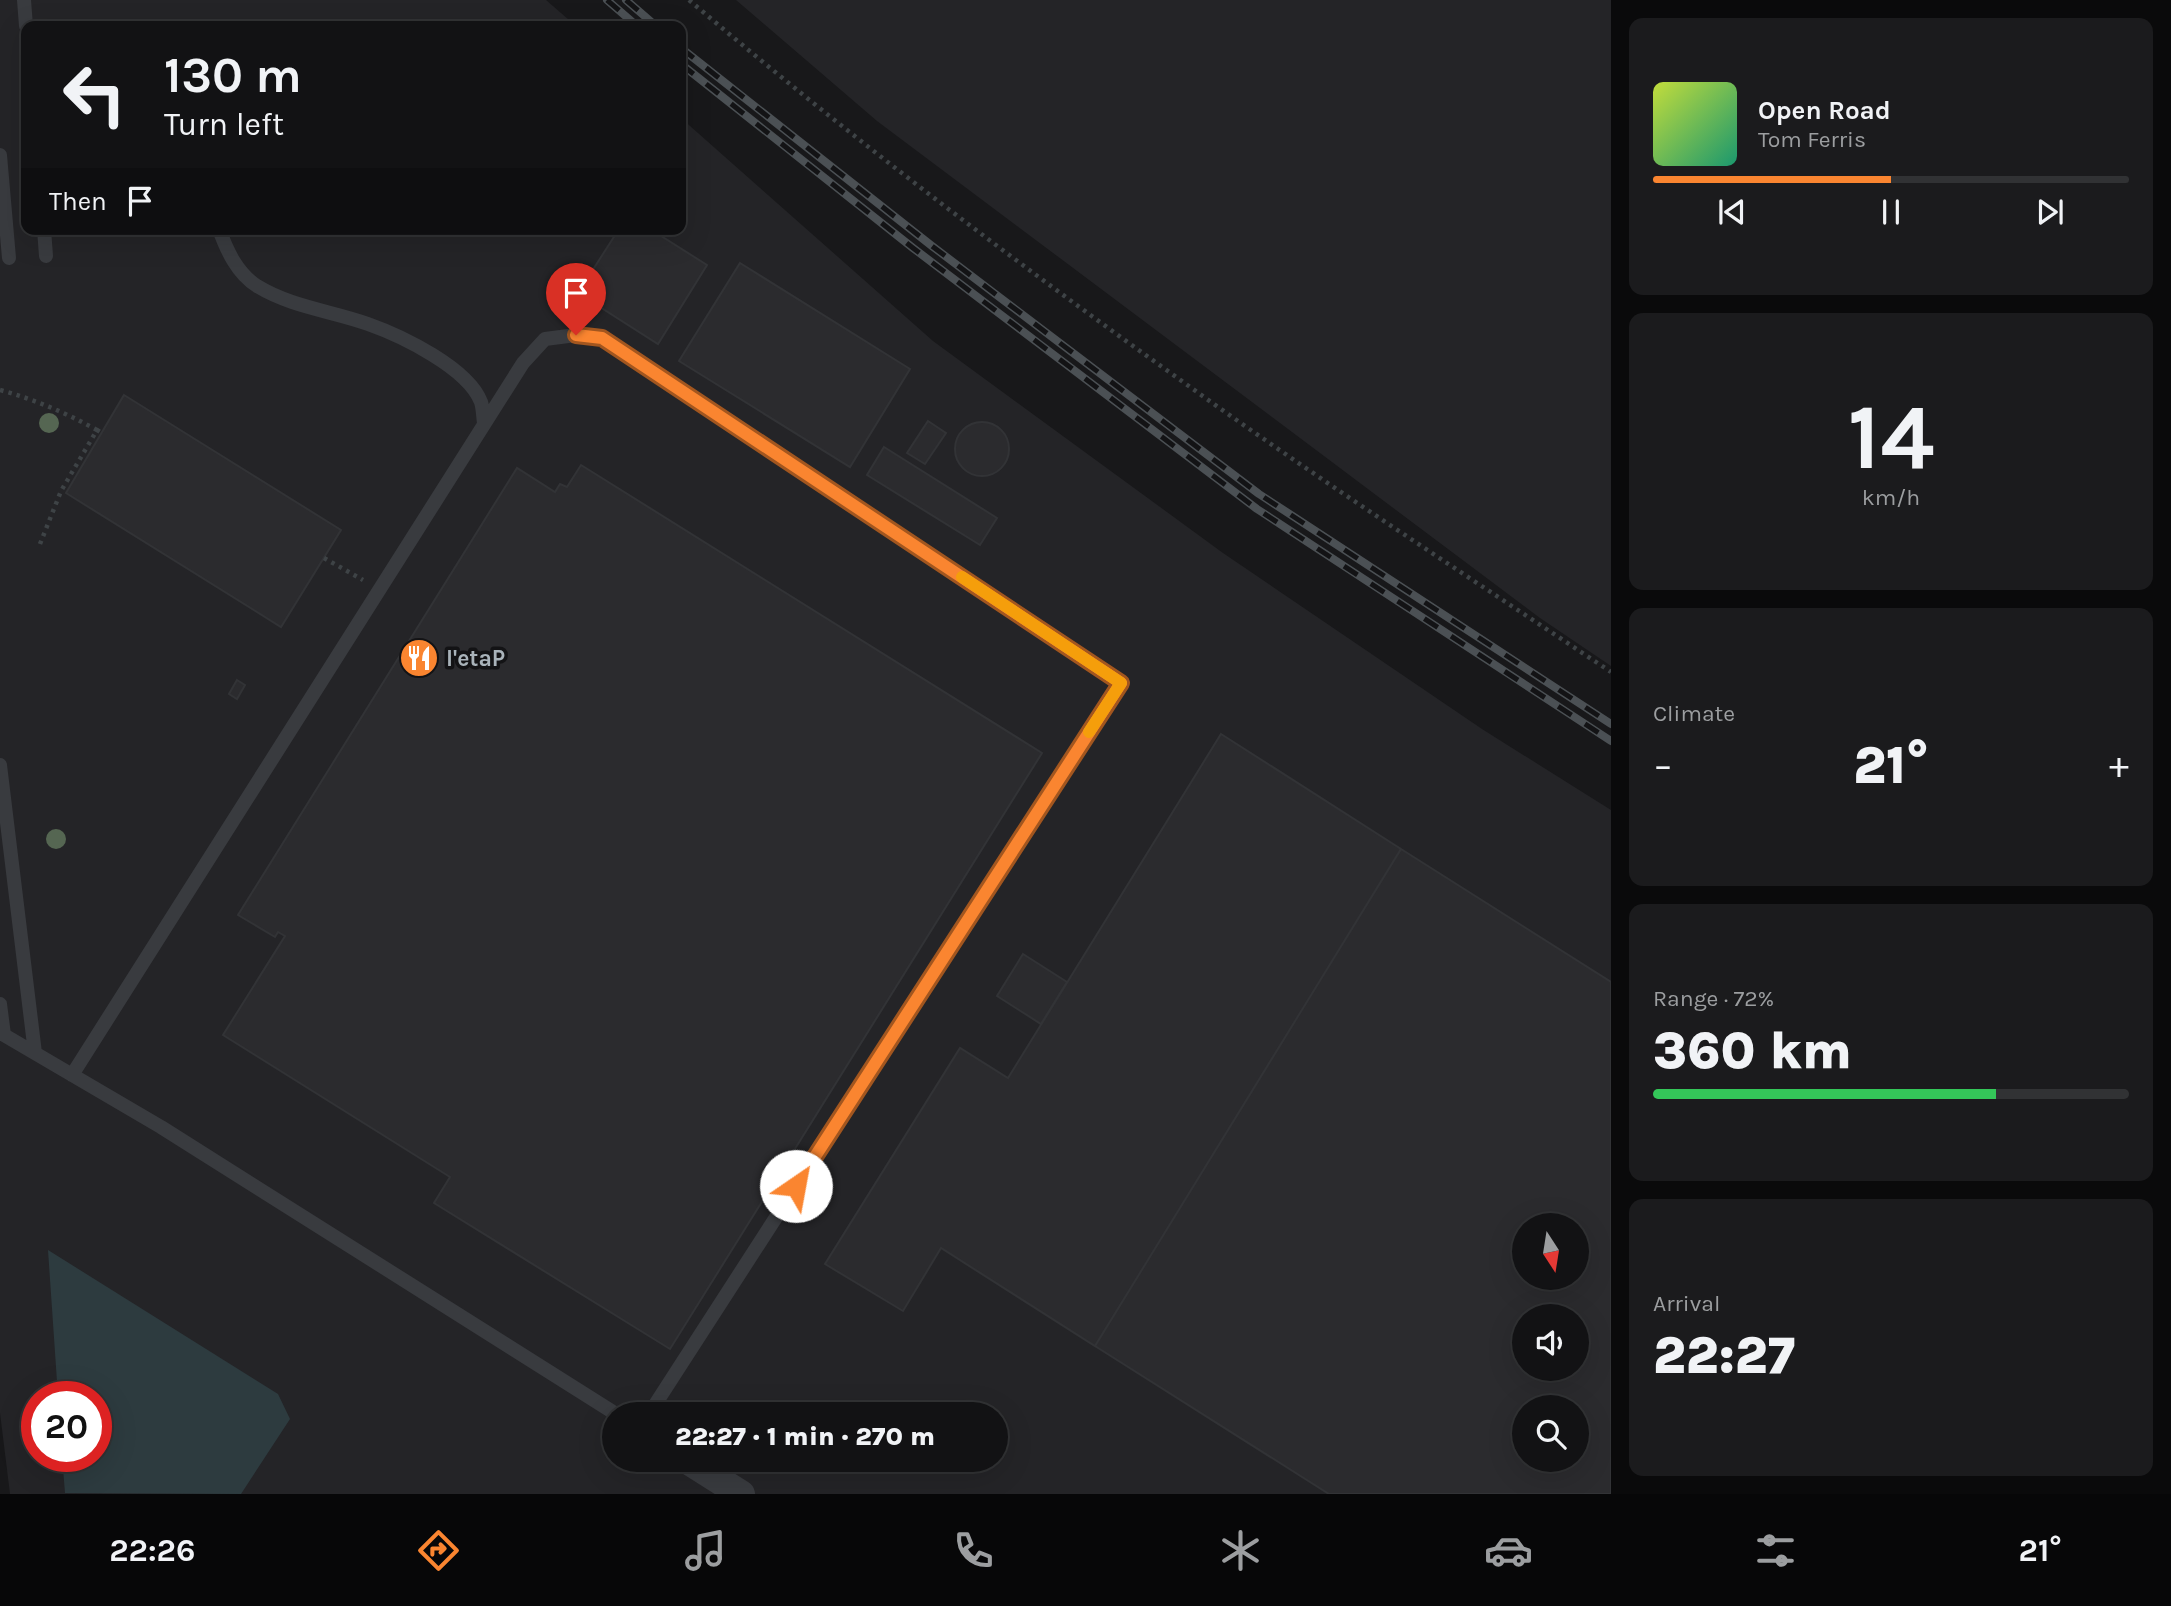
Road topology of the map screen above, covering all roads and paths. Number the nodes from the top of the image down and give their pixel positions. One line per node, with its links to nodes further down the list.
1 (24, 0): 3 (lane)
2 (690, 0): 14 (path)
3 (26, 21)
4 (0, 155): 8 (lane)
5 (44, 235): 7 (lane)
6 (221, 235): 10 (lane)
7 (46, 256)
8 (9, 258)
9 (0, 390): 11 (path)
10 (484, 423): 13 (lane); 19 (lane)
11 (40, 544)
12 (324, 558): 13 (path)
13 (379, 590): 18 (lane)
14 (1611, 672)
15 (0, 765): 17 (lane)
16 (0, 1004): 17 (lane)
17 (35, 1053): 18 (lane)
18 (72, 1075): 20 (lane)
19 (657, 1402)
20 (602, 1405)
21 (706, 1472): 22 (street)
22 (741, 1494)

